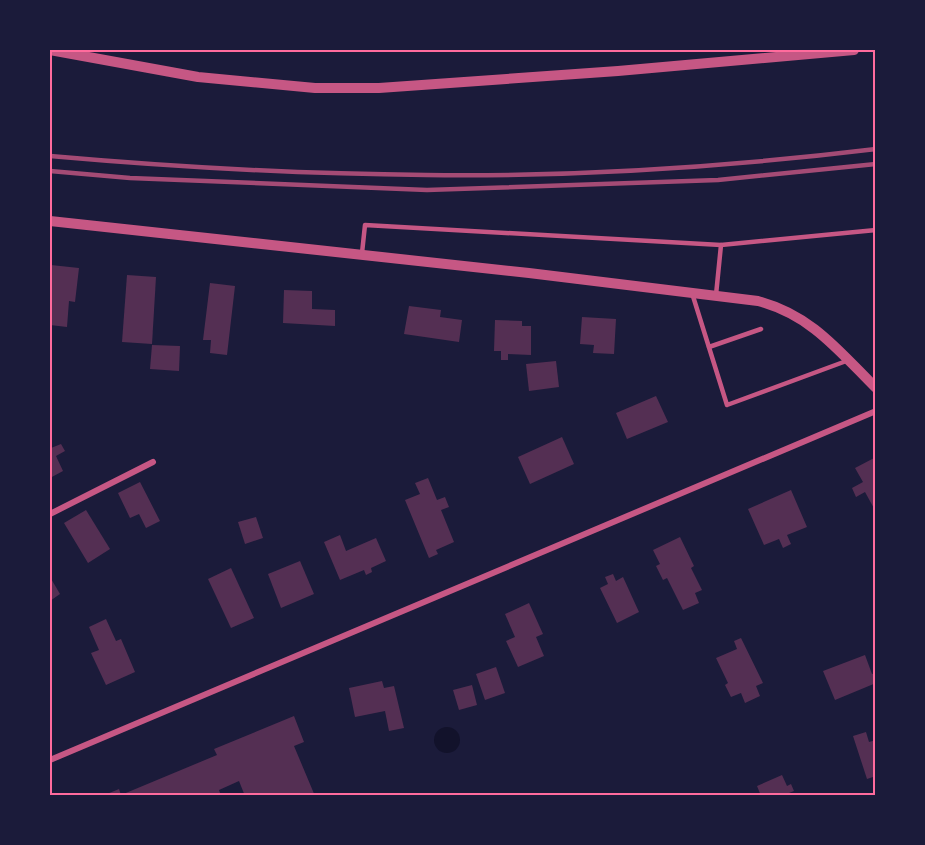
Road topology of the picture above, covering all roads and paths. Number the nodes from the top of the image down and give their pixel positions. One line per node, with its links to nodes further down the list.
1 (50, 50): 2 (street)
2 (854, 50)
3 (50, 221): 6 (street)
4 (876, 230): 5 (lane)
5 (721, 245): 6 (lane); 8 (lane)
6 (362, 254): 7 (street)
7 (692, 292): 8 (street); 10 (lane)
8 (716, 295): 11 (street)
9 (761, 329): 10 (lane)
10 (709, 347): 11 (lane)
11 (849, 360): 12 (street)
12 (876, 388)
13 (876, 411): 16 (street)
14 (153, 462): 15 (street)
15 (50, 514)
16 (50, 760)

